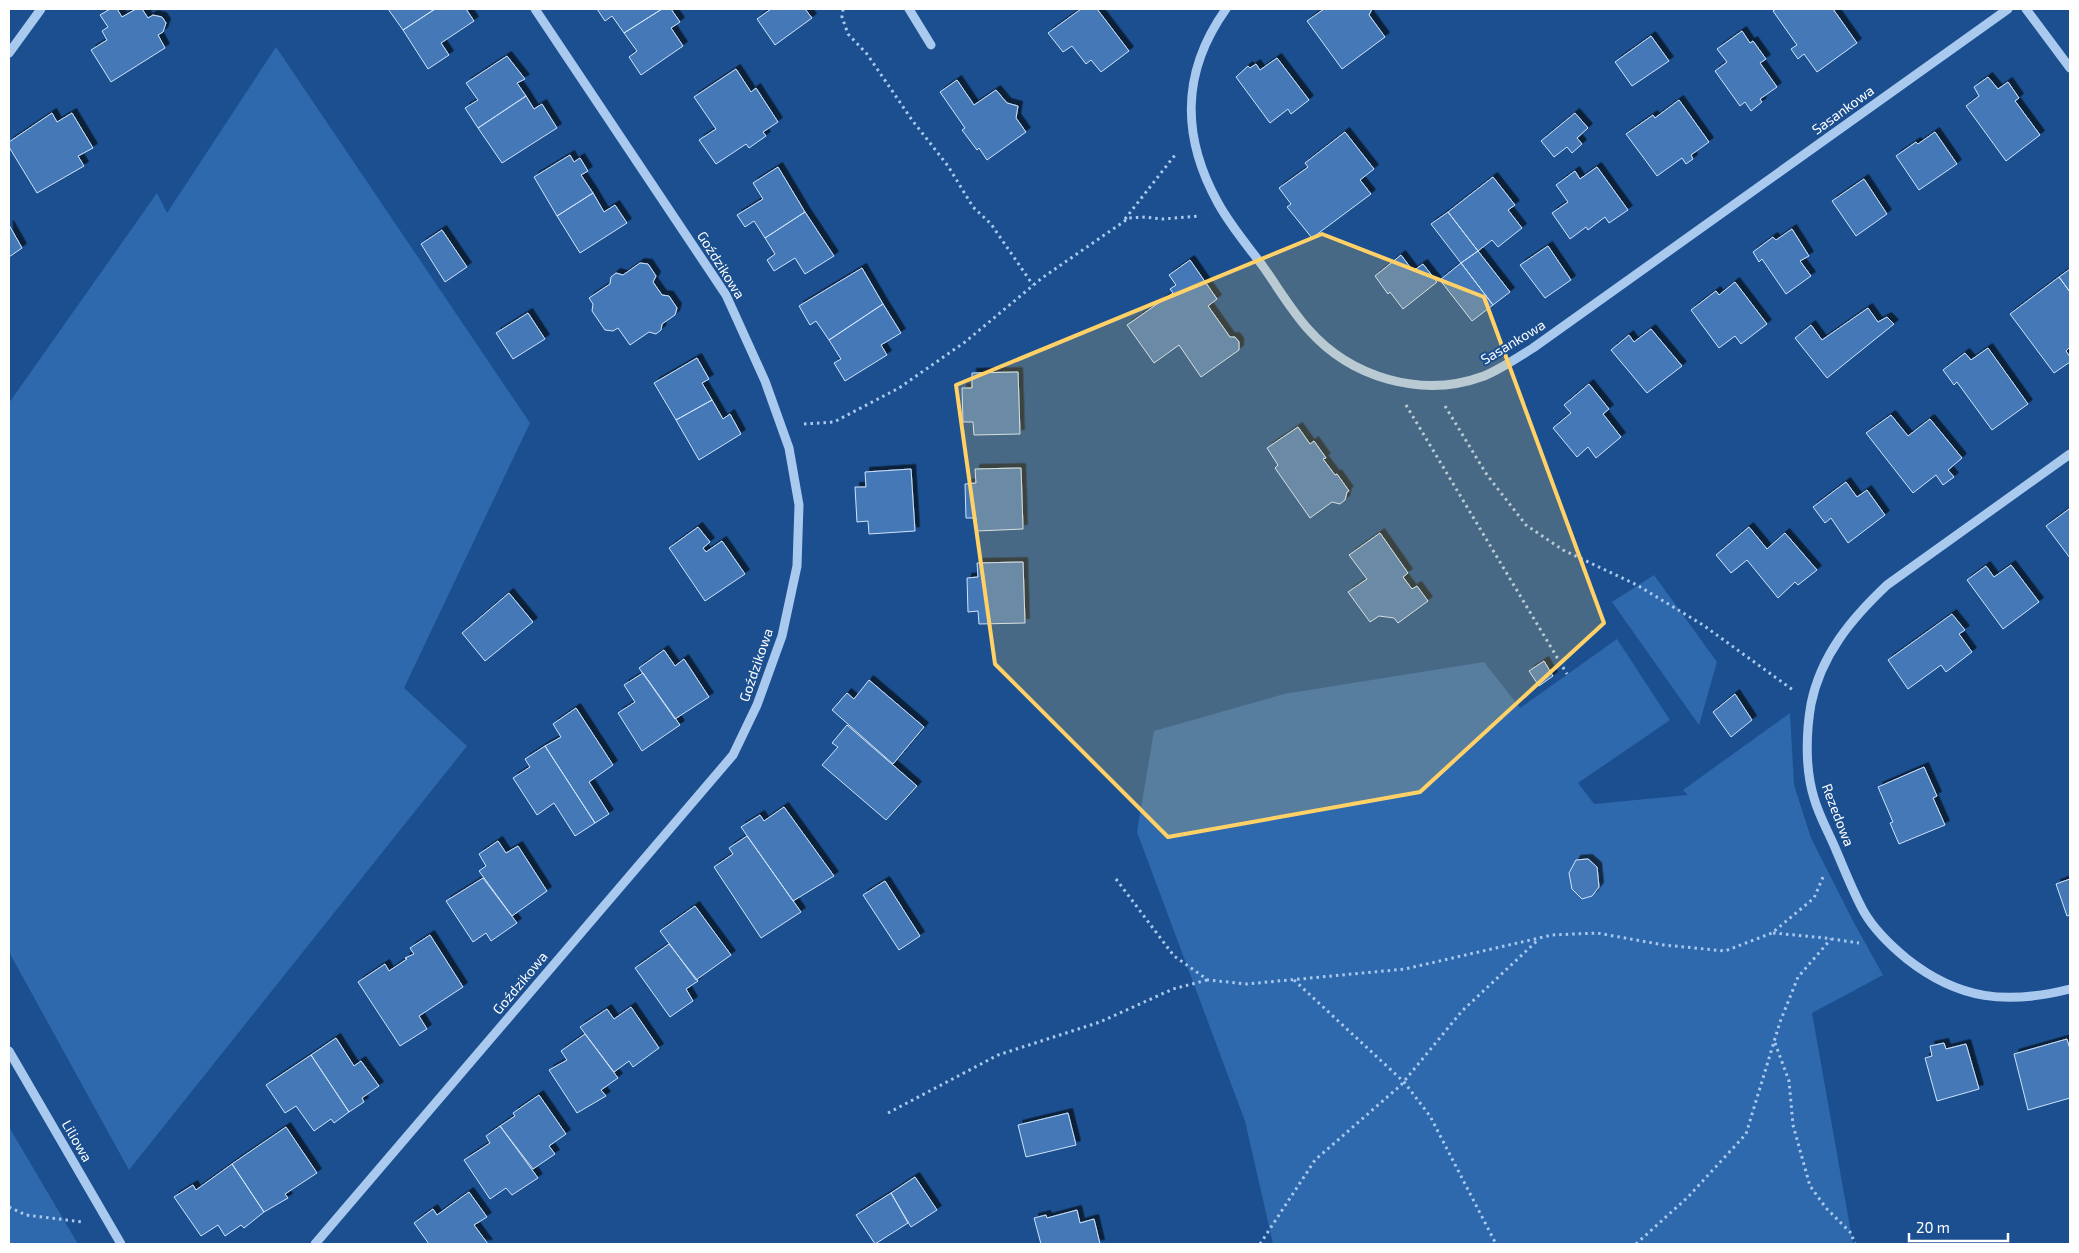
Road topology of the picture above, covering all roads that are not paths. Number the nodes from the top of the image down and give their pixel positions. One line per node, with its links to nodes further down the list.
1 (42, 9): 8 (street)
2 (535, 9): 14 (street, Goździkowa)
3 (909, 9): 7 (street)
4 (1226, 9): 5 (street, Sasankowa)
5 (2008, 9)
6 (2026, 9): 9 (street)
7 (931, 45)
8 (9, 53)
9 (2070, 68)
10 (2070, 454): 11 (street, Rezedowa)
11 (2070, 989)
12 (9, 1050): 13 (street, Liliowa)
13 (121, 1244)
14 (315, 1244)

